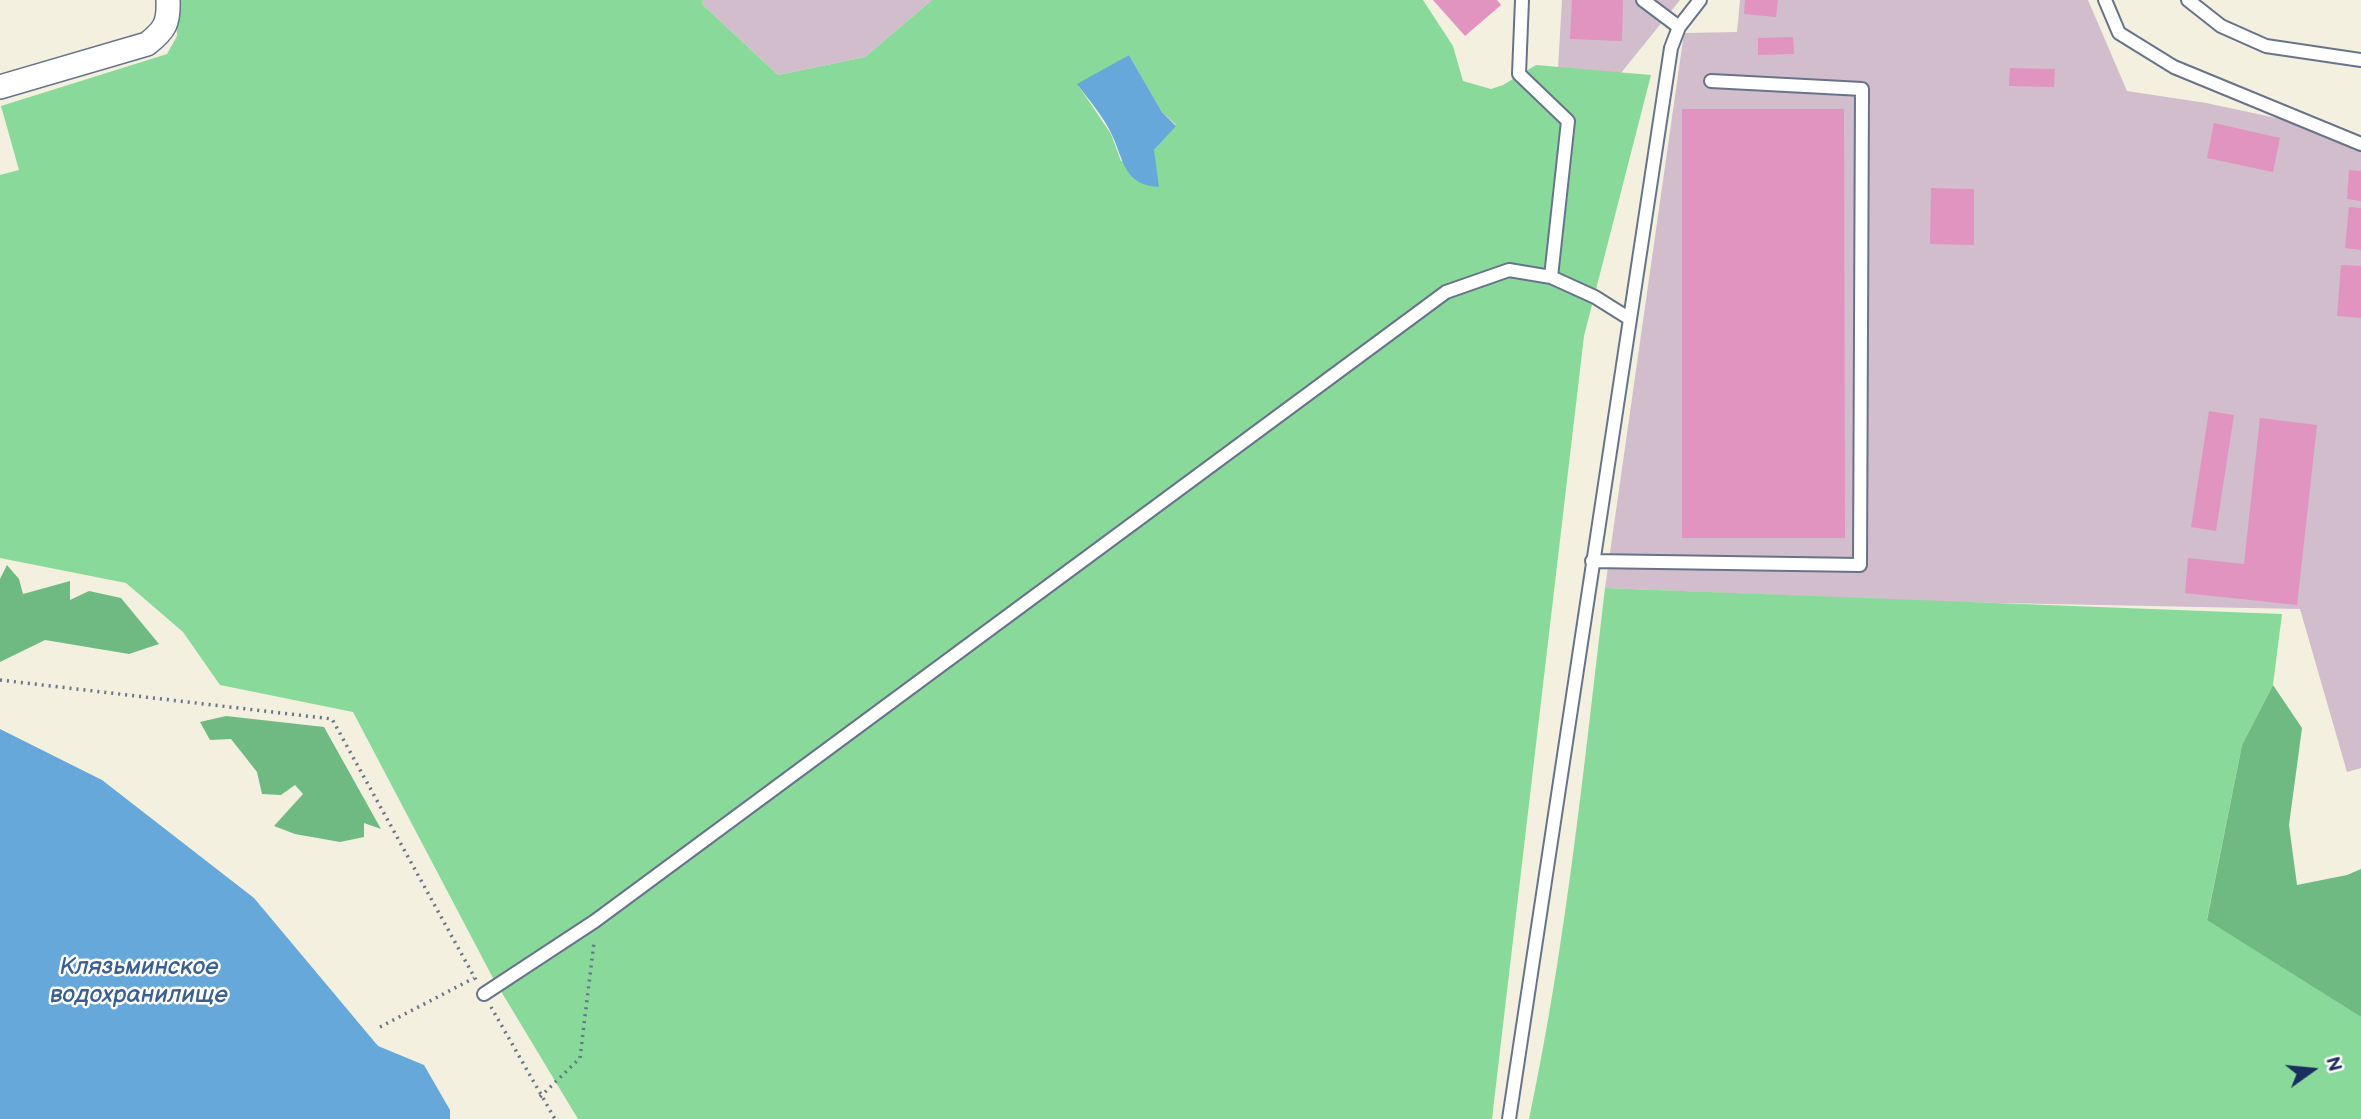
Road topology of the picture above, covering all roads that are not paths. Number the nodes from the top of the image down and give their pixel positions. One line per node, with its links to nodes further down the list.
1 (168, 0): 10 (street)
2 (1522, 0): 12 (lane)
3 (1643, 0): 7 (lane)
4 (1700, 0): 7 (lane)
5 (2105, 0): 11 (lane)
6 (2188, 0): 8 (lane)
7 (1679, 27): 13 (lane)
8 (2361, 60)
9 (1711, 81): 14 (lane)
10 (0, 87)
11 (2361, 144)
12 (1550, 277): 13 (lane); 15 (lane)
13 (1630, 319): 14 (lane)
14 (1592, 561): 16 (lane)
15 (484, 994)
16 (1509, 1119)

